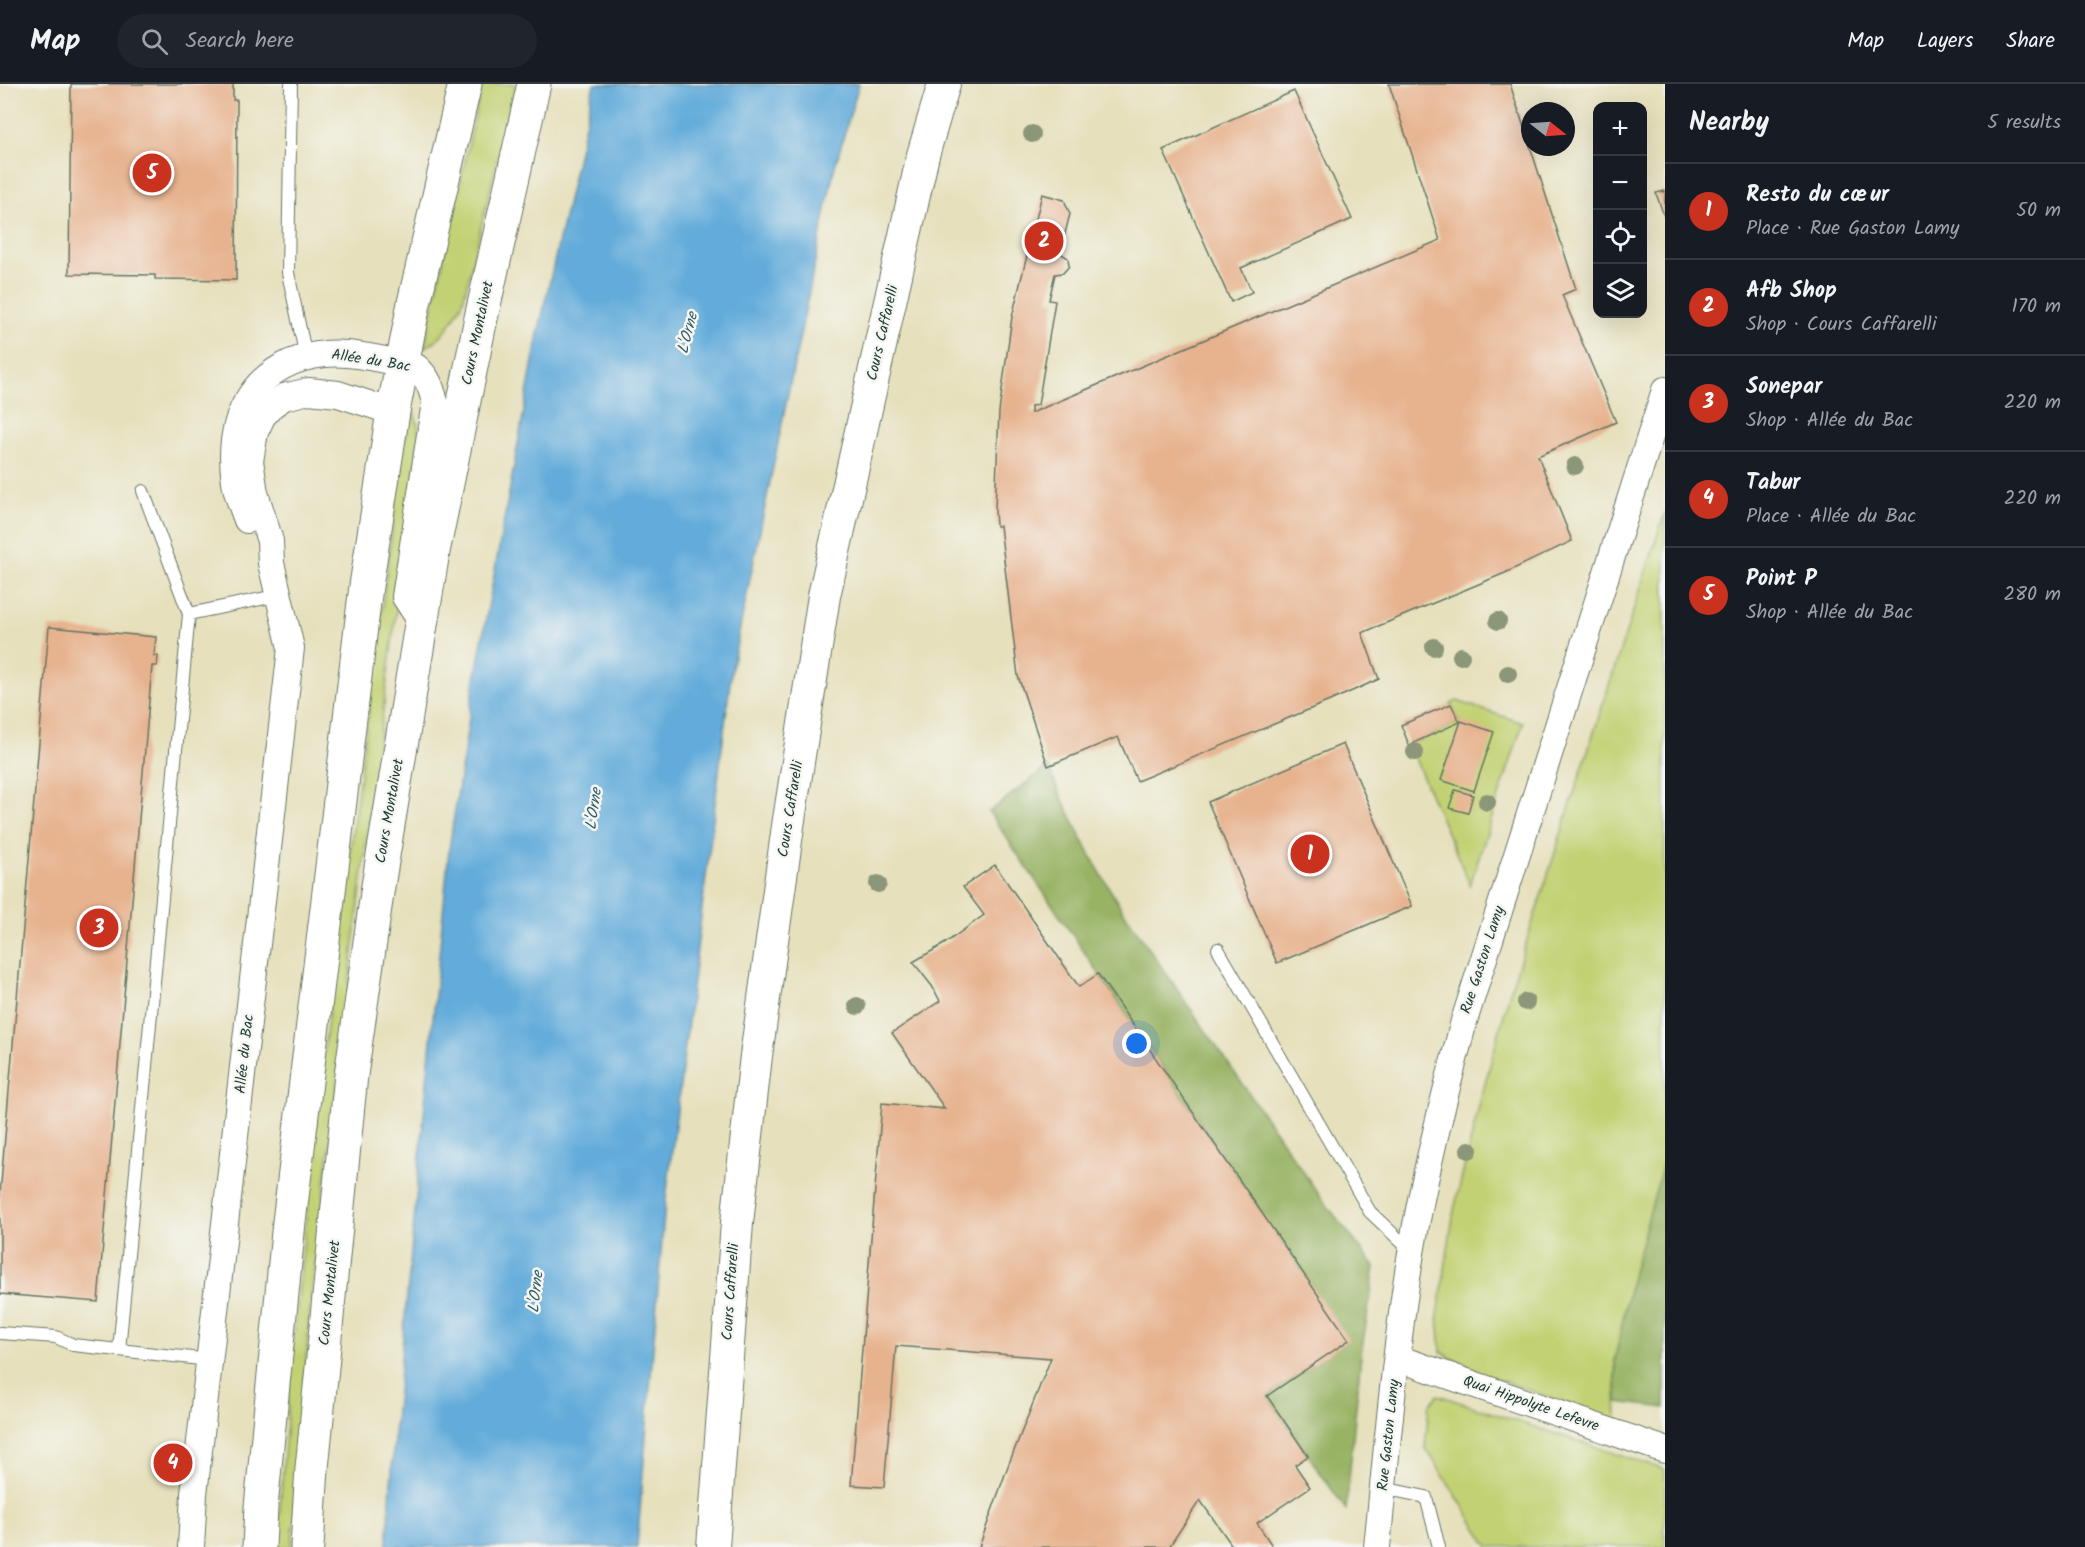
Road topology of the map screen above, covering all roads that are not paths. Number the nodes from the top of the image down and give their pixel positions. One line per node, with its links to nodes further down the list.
1 (291, 84): 5 (lane)
2 (465, 84): 6 (main road)
3 (534, 84): 13 (main road, Cours Montalivet)
4 (944, 84): 25 (street, Cours Caffarelli)
5 (306, 357): 6 (street, Allée du Bac); 10 (street, Allée du Bac)
6 (402, 364): 8 (main road); 13 (street, Allée du Bac)
7 (1665, 390): 15 (street, Rue Gaston Lamy)
8 (393, 412): 10 (street, Allée du Bac); 23 (main road)
9 (143, 491): 12 (lane)
10 (271, 563): 11 (street, Allée du Bac)
11 (280, 595): 12 (lane); 19 (street, Allée du Bac)
12 (189, 614): 17 (lane)
13 (422, 624): 24 (main road, Cours Montalivet)
14 (1218, 949): 15 (lane)
15 (1411, 1251): 18 (street, Rue Gaston Lamy)
16 (0, 1333): 17 (lane)
17 (119, 1350): 19 (lane)
18 (1396, 1358): 20 (street, Quai Hippolyte Lefevre); 21 (street, Rue Gaston Lamy)
19 (210, 1360): 22 (street, Allée du Bac)
20 (1665, 1450)
21 (1383, 1488): 26 (street, Rue Gaston Lamy); 27 (lane)
22 (190, 1547)
23 (259, 1547)
24 (308, 1547)
25 (714, 1547)
26 (1377, 1547)
27 (1439, 1547)

